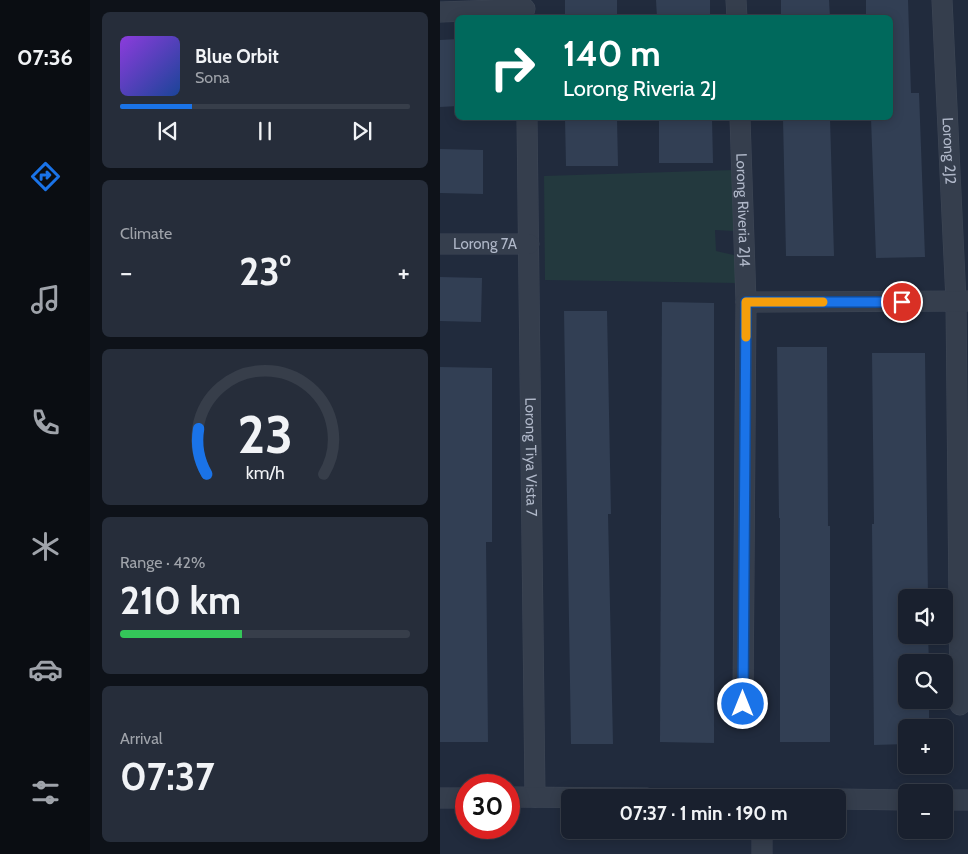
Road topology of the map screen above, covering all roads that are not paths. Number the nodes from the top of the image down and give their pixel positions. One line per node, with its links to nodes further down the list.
1 (736, 0): 5 (street)
2 (942, 0): 10 (street, Lorong 2J2)
3 (525, 9): 4 (street)
4 (440, 12)
5 (737, 15)
6 (527, 120): 9 (street, Lorong Tiya Vista 7)
7 (740, 120): 11 (street, Lorong Riveria 2J4)
8 (440, 244): 9 (street, Lorong 7A)
9 (529, 244): 14 (street, Lorong Tiya Vista 7)
10 (962, 301): 11 (street); 13 (street, Lorong 2J2)
11 (746, 302): 12 (street, Lorong Riveria 2J4)
12 (743, 704)
13 (960, 704)
14 (535, 796): 15 (street); 16 (street)
15 (561, 796)
16 (520, 797)
17 (440, 798): 18 (street)
18 (455, 798)
19 (846, 799): 20 (street)
20 (898, 800)
21 (953, 800): 22 (street)
22 (968, 800)
23 (762, 839): 24 (street)
24 (762, 854)

